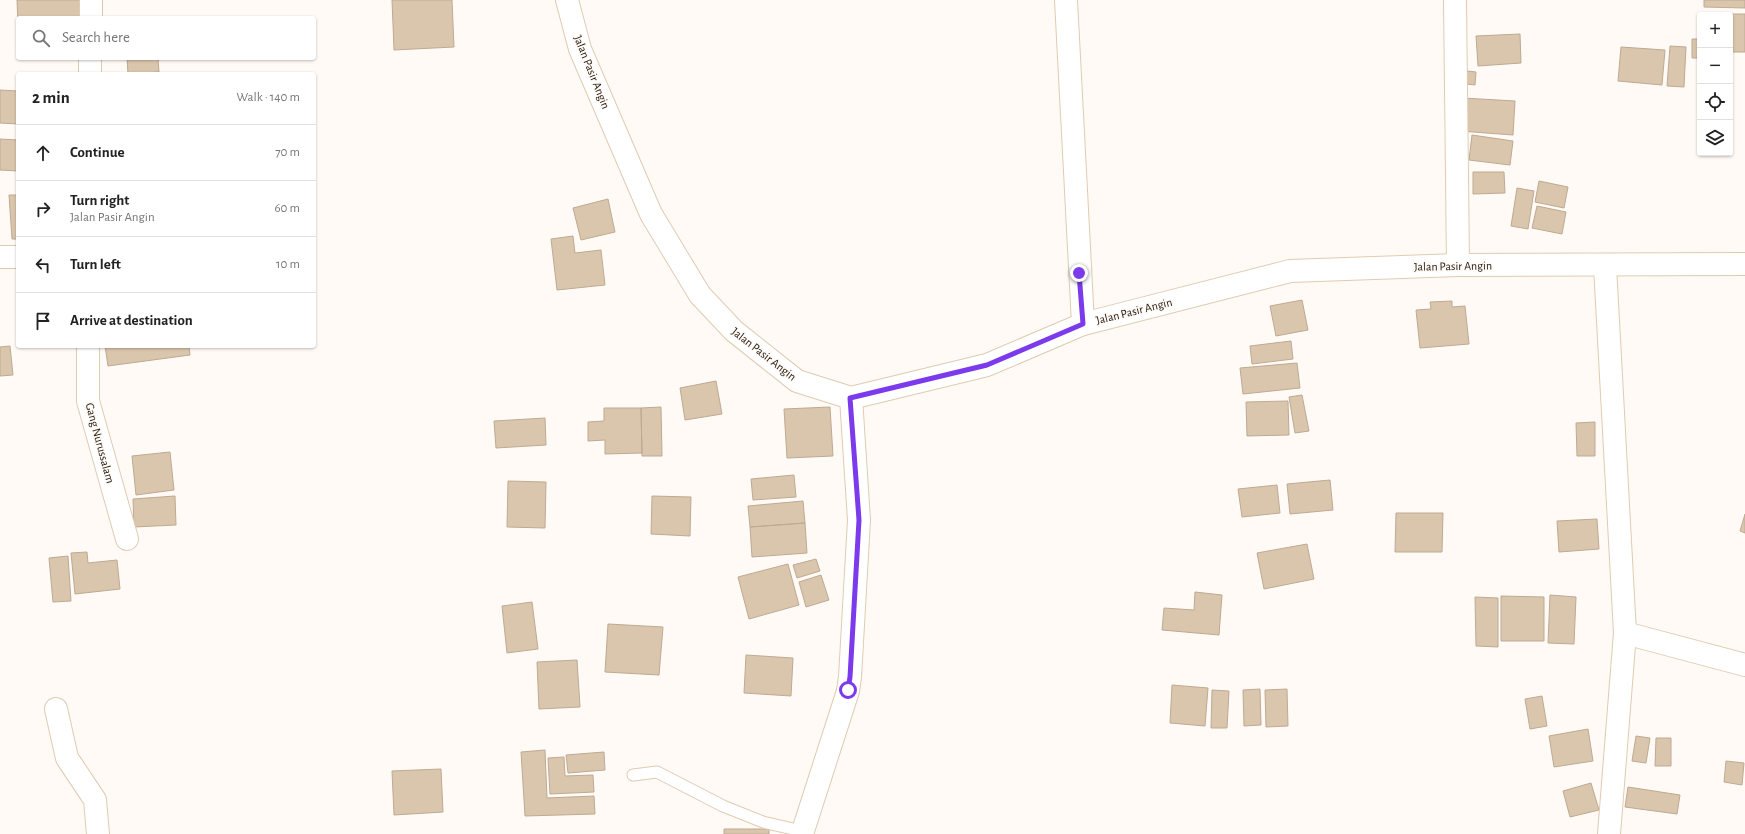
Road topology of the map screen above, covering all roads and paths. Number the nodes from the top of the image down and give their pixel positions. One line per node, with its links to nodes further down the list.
1 (91, 0): 5 (street)
2 (566, 0): 15 (street, Jalan Pasir Angin)
3 (1066, 0): 13 (street)
4 (1455, 0): 11 (street)
5 (91, 16)
6 (90, 60): 7 (street)
7 (90, 72)
8 (0, 257): 9 (street)
9 (16, 257)
10 (1745, 264): 12 (street, Jalan Pasir Angin)
11 (1458, 265): 12 (street, Jalan Pasir Angin); 13 (street, Jalan Pasir Angin)
12 (1605, 266): 17 (street)
13 (1083, 324): 15 (street, Jalan Pasir Angin)
14 (88, 348): 16 (street, Gang Nurussalam)
15 (850, 398): 21 (street)
16 (127, 539)
17 (1625, 633): 18 (street); 23 (street)
18 (1745, 665)
19 (56, 709): 22 (street)
20 (633, 775): 21 (lane)
21 (802, 833)
22 (98, 834)
23 (1609, 834)

